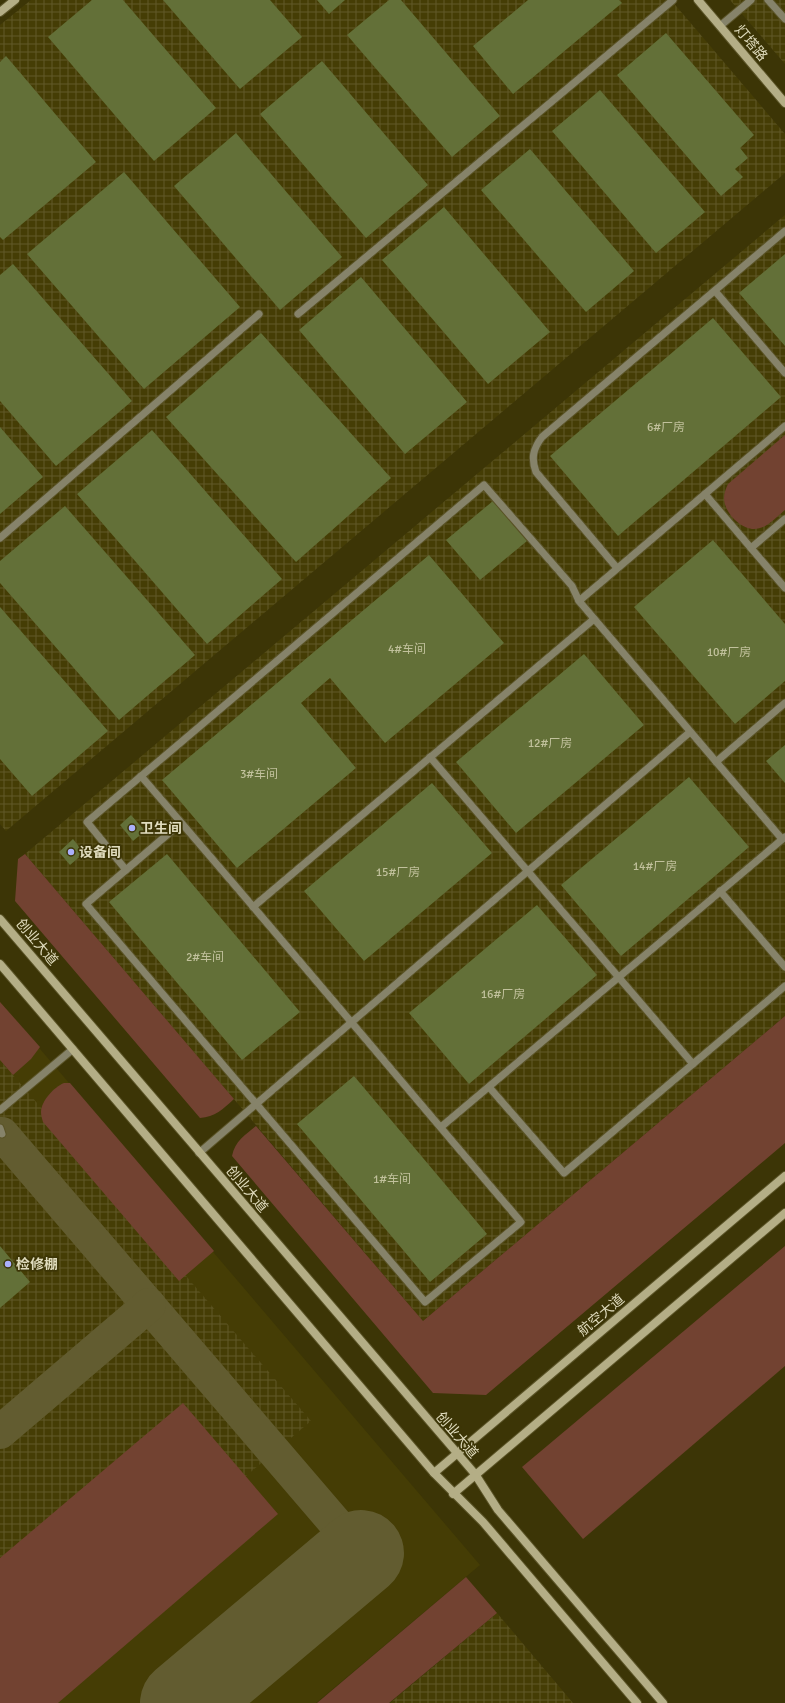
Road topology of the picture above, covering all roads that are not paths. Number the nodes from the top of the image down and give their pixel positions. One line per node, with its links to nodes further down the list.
1 (15, 0): 6 (main road)
2 (673, 0): 13 (lane)
3 (698, 0): 8 (main road, 灯塔路)
4 (751, 0): 8 (lane)
5 (768, 0): 7 (lane)
6 (0, 12)
7 (785, 19)
8 (720, 26): 9 (main road, 灯塔路)
9 (785, 103)
10 (785, 231): 11 (lane)
11 (715, 291): 14 (lane); 20 (lane)
12 (259, 314): 18 (lane)
13 (298, 314)
14 (785, 373)
15 (785, 426): 16 (lane)
16 (705, 494): 19 (lane); 20 (lane)
17 (785, 519): 19 (lane)
18 (0, 538)
19 (751, 548): 21 (lane)
20 (617, 568): 22 (lane)
21 (785, 588)
22 (579, 601): 23 (lane); 28 (lane)
23 (594, 618): 25 (lane); 26 (lane)
24 (785, 703): 27 (lane)
25 (690, 732): 27 (lane); 32 (lane)
26 (430, 757): 32 (lane); 34 (lane)
27 (716, 762): 30 (lane)
28 (141, 776): 29 (lane); 31 (lane)
29 (181, 823): 31 (lane); 34 (lane)
30 (784, 838): 33 (lane)
31 (126, 870): 44 (lane)
32 (528, 871): 38 (lane); 40 (lane)
33 (720, 891): 37 (lane); 38 (lane)
34 (253, 907): 40 (lane)
35 (0, 919): 47 (main road, 创业大道)
36 (0, 964): 41 (main road)
37 (785, 967)
38 (618, 977): 42 (lane); 43 (lane)
39 (785, 986): 42 (lane)
40 (351, 1022): 44 (lane); 46 (lane)
41 (73, 1049): 45 (lane); 51 (main road)
42 (693, 1064): 43 (lane)
43 (489, 1087): 46 (lane)
44 (256, 1104): 46 (lane); 47 (lane)
45 (0, 1110)
46 (441, 1128)
47 (199, 1153): 50 (main road, 创业大道)
48 (785, 1176): 50 (main road, 航空大道)
49 (785, 1213): 52 (main road)
50 (456, 1454): 51 (main road, 航空大道); 52 (main road, 创业大道)
51 (434, 1472): 53 (main road)
52 (475, 1474): 53 (main road); 55 (main road, 创业大道)
53 (453, 1494): 54 (main road)
54 (637, 1703)
55 (663, 1703)

